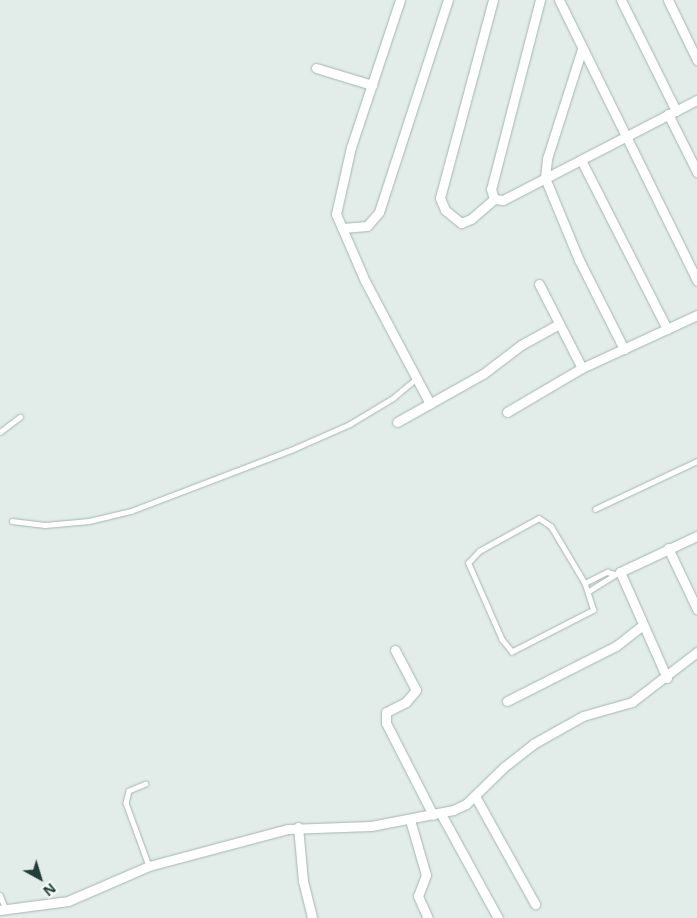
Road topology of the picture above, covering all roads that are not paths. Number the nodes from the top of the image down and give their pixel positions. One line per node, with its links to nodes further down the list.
1 (400, 0): 11 (street)
2 (448, 0): 19 (street)
3 (494, 0): 18 (street)
4 (540, 0): 18 (street)
5 (558, 0): 8 (street)
6 (622, 0): 13 (street)
7 (668, 0): 9 (street)
8 (582, 49): 14 (street); 17 (street)
9 (697, 60)
10 (316, 68): 11 (street)
11 (372, 85): 19 (street)
12 (697, 100): 13 (street)
13 (672, 113): 14 (street); 16 (street)
14 (626, 137): 15 (street); 20 (street)
15 (581, 160): 17 (street); 24 (street)
16 (697, 172)
17 (545, 178): 18 (street); 25 (street)
18 (494, 199)
19 (343, 228): 27 (street)
20 (697, 281)
21 (539, 284): 23 (street)
22 (697, 315): 24 (street)
23 (558, 324): 26 (street); 28 (street)
24 (667, 329): 25 (street)
25 (624, 349): 26 (street)
26 (582, 368): 29 (street)
27 (416, 379): 28 (street); 35 (lane)
28 (430, 404): 31 (street)
29 (507, 412)
30 (20, 417): 32 (lane)
31 (397, 422)
32 (0, 432)
33 (697, 461): 34 (lane)
34 (595, 509)
35 (12, 521)
36 (697, 536): 37 (street)
37 (668, 548): 38 (street); 41 (street)
38 (617, 573): 39 (lane); 40 (lane); 42 (street)
39 (585, 583): 40 (lane); 40 (lane)
40 (589, 591)
41 (697, 609)
42 (643, 625): 45 (street); 46 (street)
43 (395, 650): 49 (street)
44 (697, 652): 45 (street)
45 (666, 678): 48 (street)
46 (508, 701)
47 (146, 784): 52 (lane)
48 (475, 796): 49 (street); 54 (street)
49 (437, 814): 50 (street); 58 (street)
50 (410, 820): 51 (street); 57 (street)
51 (298, 827): 52 (street); 56 (street)
52 (148, 866): 55 (street)
53 (0, 895): 55 (lane)
54 (535, 904)
55 (3, 909)
56 (312, 918)
57 (428, 918)
58 (498, 918)

